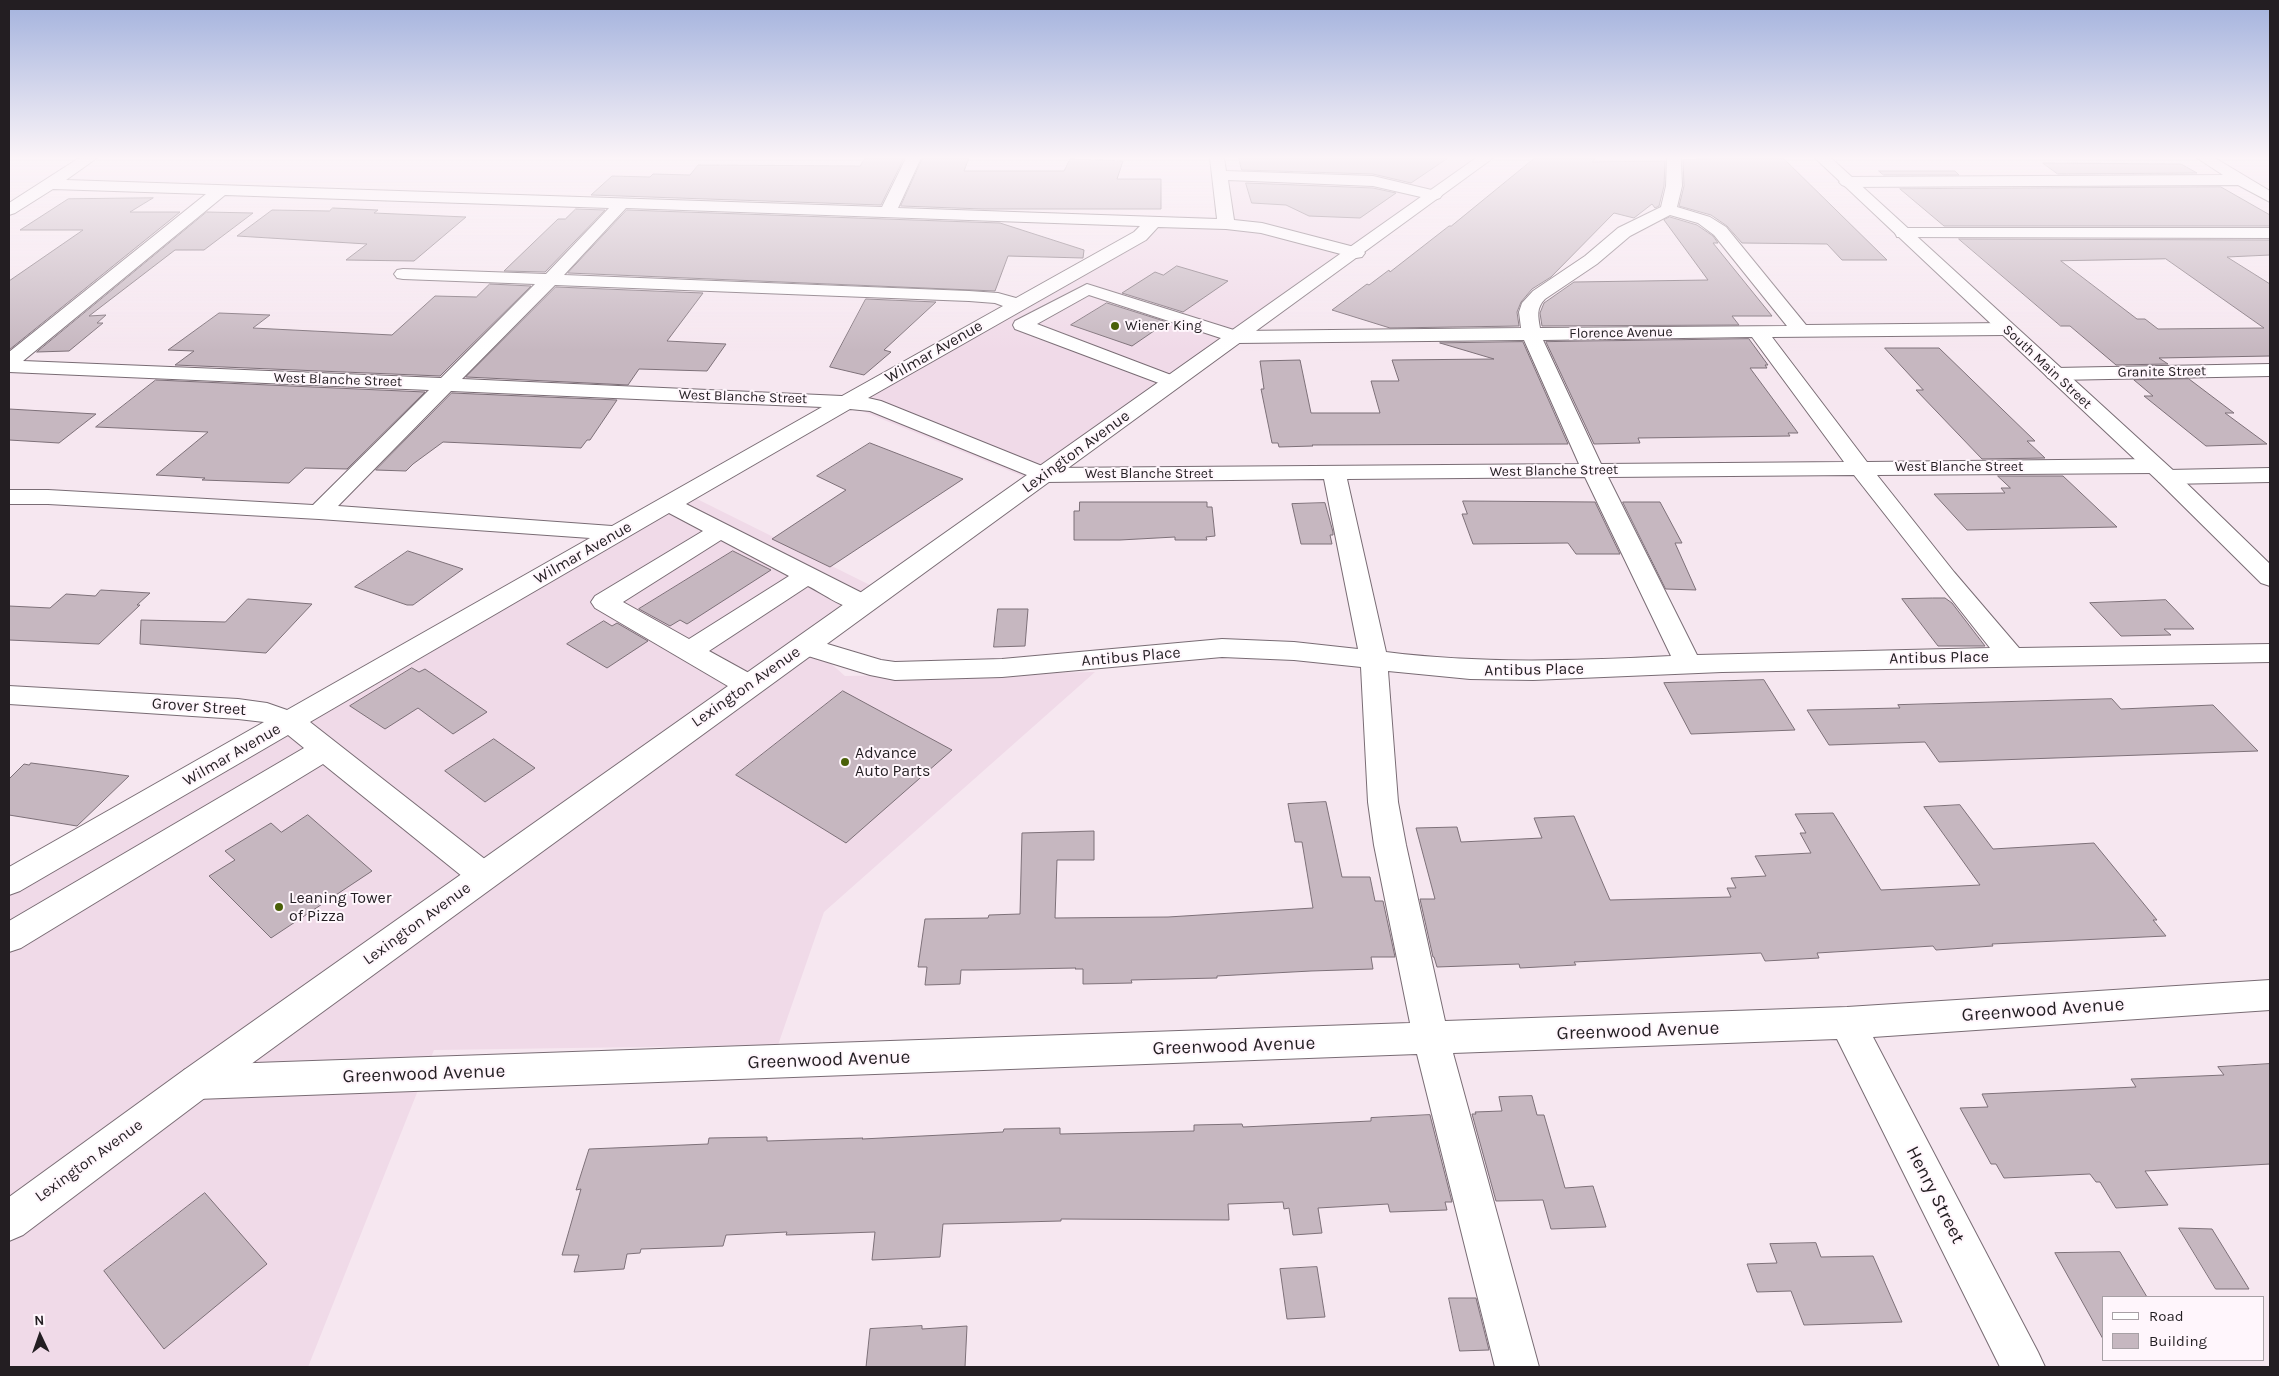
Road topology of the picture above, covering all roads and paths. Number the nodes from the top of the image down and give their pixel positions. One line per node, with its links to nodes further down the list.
1 (181, 222): 21 (main road)
2 (603, 222): 14 (main road)
3 (1153, 222): 15 (main road, Wilmar Avenue)
4 (1183, 222): 9 (main road)
5 (1397, 222): 12 (main road, Lexington Avenue)
6 (1644, 222): 19 (main road)
7 (1707, 222): 17 (main road)
8 (1891, 222): 10 (main road, South Main Street)
9 (1226, 224): 12 (main road)
10 (1903, 233): 11 (main road); 16 (main road, South Main Street)
11 (2270, 233)
12 (1356, 252): 20 (main road, Lexington Avenue)
13 (403, 274): 14 (main road)
14 (551, 279): 15 (main road); 26 (main road)
15 (1017, 305): 27 (main road, Wilmar Avenue)
16 (2006, 329): 17 (main road, Florence Avenue); 24 (main road, South Main Street)
17 (1801, 331): 18 (main road, Florence Avenue)
18 (1758, 332): 19 (main road, Florence Avenue); 28 (main road)
19 (1531, 334): 20 (main road, Florence Avenue); 29 (main road)
20 (1236, 337): 25 (main road, Lexington Avenue); 25 (main road, Florence Avenue)
21 (9, 362)
22 (9, 366): 26 (main road, West Blanche Street)
23 (2270, 370): 24 (main road, Granite Street)
24 (2055, 374): 30 (main road, South Main Street)
25 (1172, 382): 33 (main road, Lexington Avenue)
26 (445, 384): 27 (main road, West Blanche Street); 36 (main road)
27 (846, 402): 33 (main road, West Blanche Street); 35 (main road, Wilmar Avenue)
28 (1858, 468): 29 (main road, West Blanche Street); 30 (main road, West Blanche Street); 45 (main road)
29 (1594, 471): 31 (main road, West Blanche Street); 47 (main road)
30 (2160, 472): 32 (main road, West Blanche Street); 40 (main road, South Main Street)
31 (1334, 473): 33 (main road, West Blanche Street); 46 (main road)
32 (2270, 475)
33 (1044, 476): 41 (main road, Lexington Avenue)
34 (9, 498): 36 (main road)
35 (669, 504): 37 (main road); 38 (main road, Wilmar Avenue)
36 (319, 512): 38 (main road)
37 (720, 531): 39 (main road); 43 (main road)
38 (617, 534): 50 (main road, Wilmar Avenue)
39 (807, 575): 41 (main road); 43 (main road)
40 (2270, 578)
41 (864, 604): 42 (main road, Lexington Avenue)
42 (804, 646): 46 (main road, Antibus Place); 48 (main road, Lexington Avenue)
43 (690, 652): 48 (main road)
44 (2270, 653): 45 (main road, Antibus Place)
45 (2011, 656): 47 (main road, Antibus Place)
46 (1374, 660): 47 (main road, Antibus Place); 57 (main road)
47 (1688, 664)
48 (748, 685): 52 (main road, Lexington Avenue)
49 (9, 695): 50 (main road, Grover Street)
50 (291, 722): 51 (main road, Grover Street); 53 (main road, Wilmar Avenue)
51 (325, 749): 52 (main road, Grover Street); 54 (main road)
52 (484, 876): 58 (main road, Lexington Avenue)
53 (9, 882)
54 (9, 938)
55 (2270, 995): 56 (main road, Greenwood Avenue)
56 (1847, 1023): 57 (main road, Greenwood Avenue); 61 (main road, Henry Street)
57 (1431, 1039): 58 (main road, Greenwood Avenue); 60 (main road)
58 (197, 1082): 59 (main road, Lexington Avenue)
59 (9, 1220)
60 (1517, 1367)
61 (2023, 1367)

